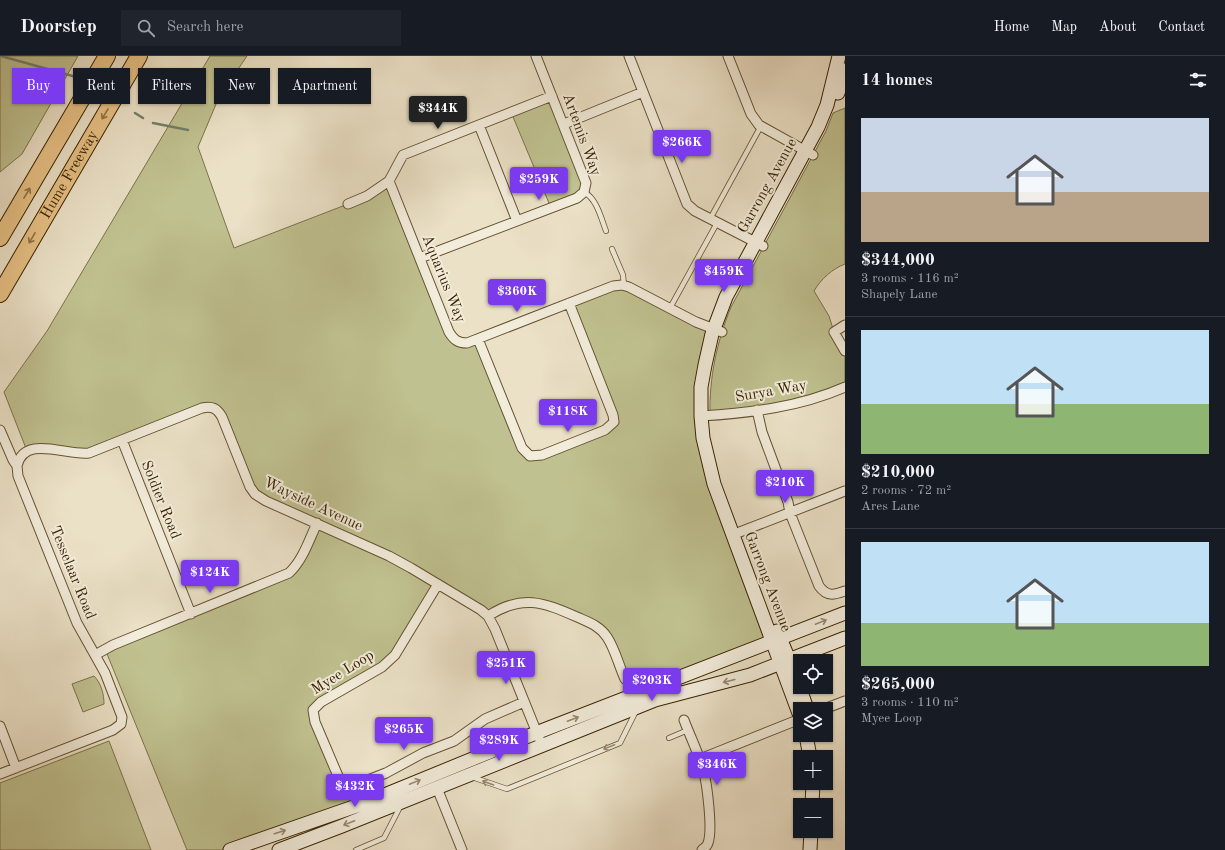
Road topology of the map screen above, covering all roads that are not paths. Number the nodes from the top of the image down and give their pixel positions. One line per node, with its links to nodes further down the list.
1 (107, 56): 20 (highway, Hume Freeway, one-way to 1)
2 (139, 56): 25 (highway, Hume Freeway, one-way to 25)
3 (536, 56): 9 (street, Artemis Way)
4 (629, 56): 8 (street)
5 (728, 56): 12 (street)
6 (839, 56): 13 (street, Garrong Avenue)
7 (845, 70): 13 (street, Garrong Avenue)
8 (643, 92): 10 (street); 18 (street)
9 (552, 96): 10 (street, Artemis Way); 11 (street)
10 (564, 124): 15 (street, Artemis Way)
11 (479, 125): 14 (street); 17 (street)
12 (762, 126): 13 (street); 18 (lane)
13 (810, 153): 21 (street, Garrong Avenue)
14 (389, 181): 16 (street); 23 (street, Aquarius Way)
15 (584, 192): 17 (street, Artemis Way); 19 (lane)
16 (348, 204)
17 (517, 221): 23 (street, Artemis Way)
18 (714, 221): 21 (street); 27 (lane)
19 (606, 231)
20 (0, 238)
21 (759, 244): 29 (street, Garrong Avenue)
22 (612, 249): 24 (lane)
23 (420, 258): 30 (street, Aquarius Way)
24 (624, 286): 26 (street, Aquarius Way); 27 (street)
25 (0, 294)
26 (569, 303): 30 (street, Aquarius Way); 30 (street)
27 (670, 308): 29 (street)
28 (845, 325): 31 (street)
29 (717, 330): 34 (street, Garrong Avenue)
30 (478, 339)
31 (845, 351)
32 (845, 387): 33 (street, Surya Way)
33 (756, 410): 34 (street, Surya Way); 39 (street)
34 (705, 416): 41 (street, Garrong Avenue)
35 (0, 430): 37 (street, Tesselaar Road)
36 (122, 440): 37 (street, Wayside Avenue); 40 (street, Wayside Avenue); 45 (street, Soldier Road)
37 (17, 466): 49 (street, Tesselaar Road)
38 (845, 491): 39 (street)
39 (790, 513): 41 (street); 43 (street)
40 (317, 523): 42 (street, Wayside Avenue); 45 (street)
41 (736, 534): 48 (street, Garrong Avenue)
42 (438, 584): 46 (street, Wayside Avenue); 53 (street, Myee Loop)
43 (845, 591)
44 (845, 613): 48 (street, one-way to 44)
45 (191, 614): 49 (street)
46 (488, 616): 51 (street); 53 (street, Wayside Avenue)
47 (845, 638): 50 (street)
48 (776, 640): 50 (street, Garrong Avenue); 62 (street, one-way to 48)
49 (95, 655): 66 (street, Tesselaar Road)
50 (784, 662): 54 (street, Garrong Avenue); 55 (street, Garrong Avenue); 56 (street, one-way to 56)
51 (625, 679)
52 (845, 701): 57 (street)
53 (524, 702): 62 (street, Wayside Avenue)
54 (795, 702)
55 (804, 702)
56 (639, 706): 64 (street); 68 (lane, one-way to 68)
57 (833, 706)
58 (684, 720): 61 (street)
59 (793, 721): 65 (street)
60 (0, 726): 66 (street)
61 (688, 730): 63 (lane); 65 (street)
62 (536, 733): 64 (street, Wayside Avenue); 73 (street, one-way to 62)
63 (669, 738)
64 (542, 745): 68 (street)
65 (700, 758): 77 (street)
66 (16, 768): 67 (street)
67 (0, 774)
68 (468, 775): 69 (street)
69 (437, 788): 70 (street); 76 (street)
70 (402, 802): 74 (street, one-way to 74); 75 (lane)
71 (811, 838): 78 (street)
72 (820, 838): 79 (street)
73 (230, 850)
74 (280, 850)
75 (356, 850)
76 (462, 850)
77 (702, 850)
78 (810, 850)
79 (819, 850)

